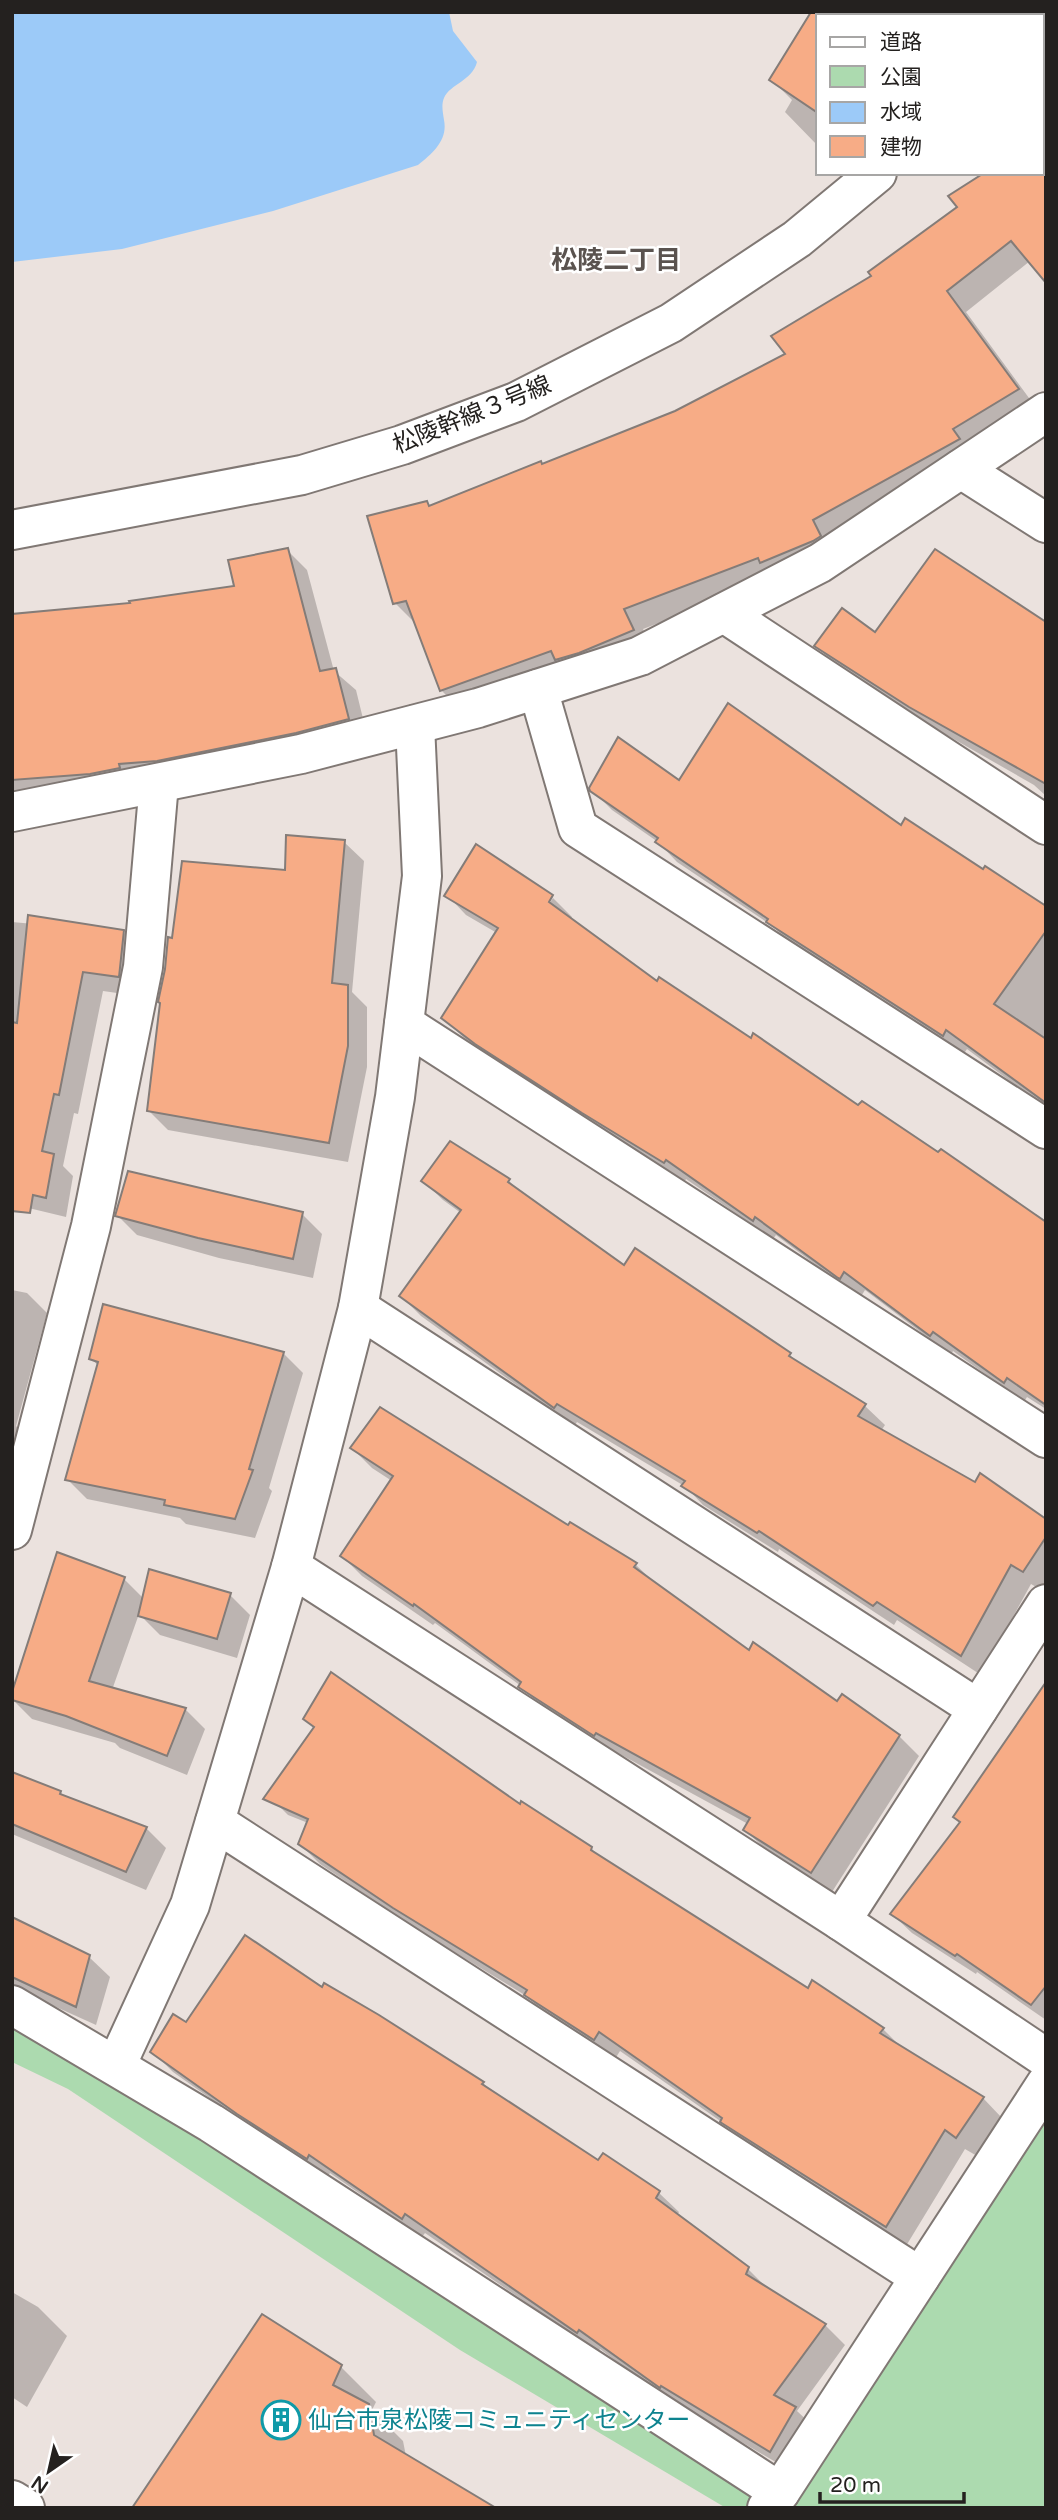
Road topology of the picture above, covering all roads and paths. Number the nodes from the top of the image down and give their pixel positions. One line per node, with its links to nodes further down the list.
1 (875, 175): 5 (street, 松陵幹線３号線)
2 (1046, 412): 3 (street)
3 (961, 469): 4 (street); 6 (street)
4 (1046, 523)
5 (12, 530)
6 (724, 612): 7 (street); 11 (street)
7 (538, 689): 8 (street); 13 (street)
8 (415, 725): 9 (street); 12 (street)
9 (159, 783): 10 (street); 16 (street)
10 (12, 812)
11 (1046, 825)
12 (404, 1024): 14 (street); 15 (street)
13 (1046, 1129)
14 (358, 1308): 17 (street); 19 (street)
15 (1046, 1438)
16 (12, 1530)
17 (291, 1567): 20 (street); 21 (street)
18 (1046, 1604): 19 (street)
19 (978, 1709): 21 (street)
20 (215, 1822): 24 (street); 26 (street)
21 (841, 1921): 23 (street)
22 (12, 2005): 24 (street)
23 (1046, 2058)
24 (116, 2066): 28 (street)
25 (1046, 2084): 26 (street)
26 (920, 2277): 28 (street)
27 (12, 2500): 29 (street)
28 (774, 2500)
29 (25, 2508)

